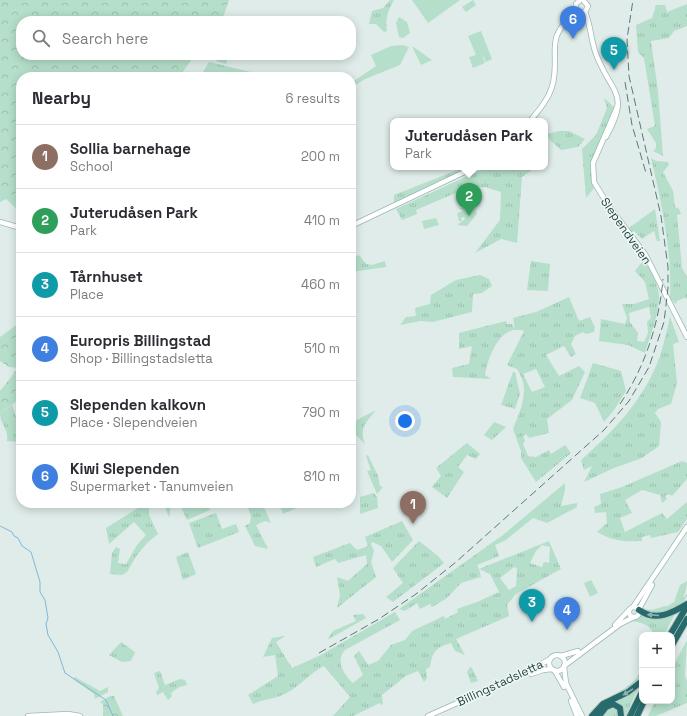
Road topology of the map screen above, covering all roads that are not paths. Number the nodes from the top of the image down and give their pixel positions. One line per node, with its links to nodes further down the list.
1 (580, 0): 3 (main road)
2 (586, 1): 4 (main road)
3 (577, 11): 4 (main road); 5 (main road)
4 (585, 12): 10 (main road, Slependveien)
5 (532, 118)
6 (469, 170): 8 (main road)
7 (0, 222): 9 (main road)
8 (356, 224)
9 (16, 227)
10 (687, 337)
11 (687, 528): 13 (main road)
12 (687, 605): 13 (highway, one-way to 13); 16 (highway)
13 (635, 609): 14 (main road); 14 (main road); 18 (main road)
14 (634, 617): 20 (main road)
15 (687, 619): 17 (highway)
16 (672, 632)
17 (675, 640)
18 (561, 656): 19 (main road); 20 (main road)
19 (550, 659): 21 (main road); 27 (main road, Billingstadsletta)
20 (564, 666): 21 (main road); 30 (main road)
21 (554, 670): 28 (main road, Billingstadsletta); 29 (main road)
22 (639, 683): 31 (highway, one-way to 31)
23 (639, 698): 34 (highway)
24 (643, 704): 35 (highway)
25 (28, 716): 26 (main road)
26 (80, 716)
27 (428, 716)
28 (434, 716)
29 (577, 716)
30 (582, 716)
31 (592, 716)
32 (599, 716): 33 (highway)
33 (621, 716)
34 (630, 716)
35 (637, 716)

